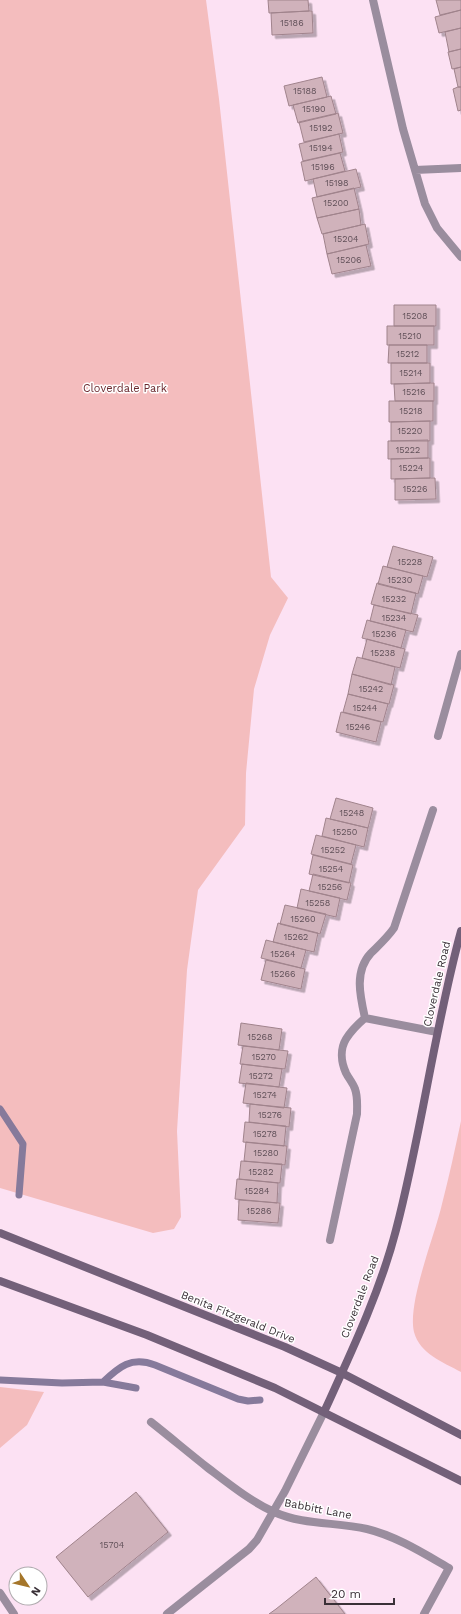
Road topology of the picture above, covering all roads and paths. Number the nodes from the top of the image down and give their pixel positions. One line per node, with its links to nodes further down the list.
1 (373, 0): 3 (street)
2 (461, 168): 3 (street)
3 (415, 170): 4 (street)
4 (461, 257)
5 (461, 654): 6 (street)
6 (452, 690): 7 (street); 8 (street)
7 (461, 692)
8 (438, 736)
9 (433, 810): 11 (street)
10 (461, 931): 12 (main road, Cloverdale Road)
11 (365, 1018): 12 (street); 14 (street)
12 (437, 1032): 16 (main road, Cloverdale Road)
13 (0, 1233): 16 (main road, Benita Fitzgerald Drive)
14 (330, 1240)
15 (0, 1281): 17 (main road)
16 (342, 1373): 17 (main road, Cloverdale Road); 19 (main road, Benita Fitzgerald Drive)
17 (324, 1412): 20 (main road); 21 (street, Cloverdale Road)
18 (151, 1422): 21 (street, Babbitt Lane)
19 (461, 1435)
20 (461, 1481)
21 (274, 1512): 24 (street, Cloverdale Road); 25 (street, Babbitt Lane)
22 (0, 1593): 23 (street)
23 (14, 1614)
24 (167, 1614)
25 (424, 1614)

